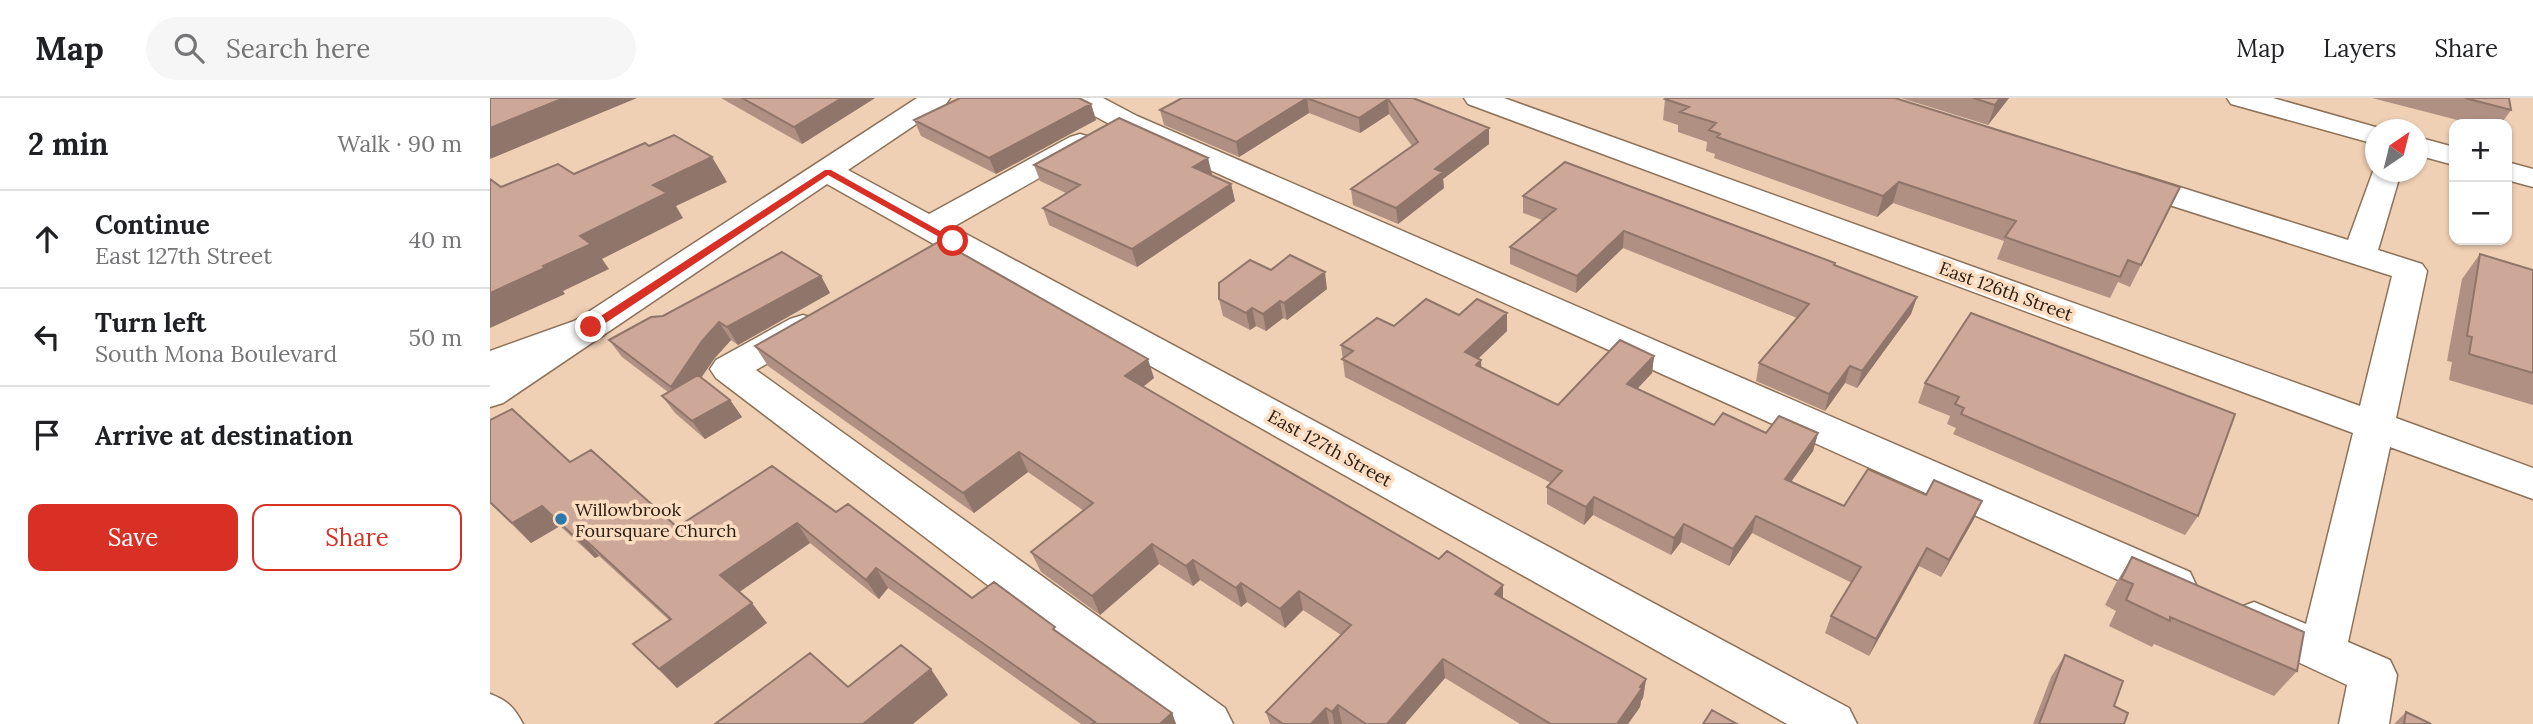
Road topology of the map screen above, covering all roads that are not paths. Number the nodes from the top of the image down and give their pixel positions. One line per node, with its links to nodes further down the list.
1 (936, 98): 10 (street)
2 (1082, 98): 5 (street)
3 (1478, 98): 20 (street, East 126th Street)
4 (2241, 98): 6 (street)
5 (1122, 120): 14 (street); 22 (street)
6 (2363, 124)
7 (2428, 149): 8 (street)
8 (2449, 155)
9 (2098, 171): 15 (street)
10 (828, 172): 14 (street, East 127th Street); 17 (street)
11 (2512, 172): 12 (street)
12 (2533, 178)
13 (2383, 182): 15 (street)
14 (933, 243): 26 (street, East 127th Street)
15 (2360, 253): 20 (street)
16 (835, 308): 25 (street)
17 (591, 327): 18 (street); 19 (street)
18 (490, 365)
19 (490, 394)
20 (2375, 427): 21 (street, East 126th Street); 22 (street)
21 (2533, 484)
22 (2323, 652): 27 (street)
23 (490, 716): 24 (street)
24 (498, 724)
25 (1208, 724)
26 (1832, 724)
27 (2364, 724)

